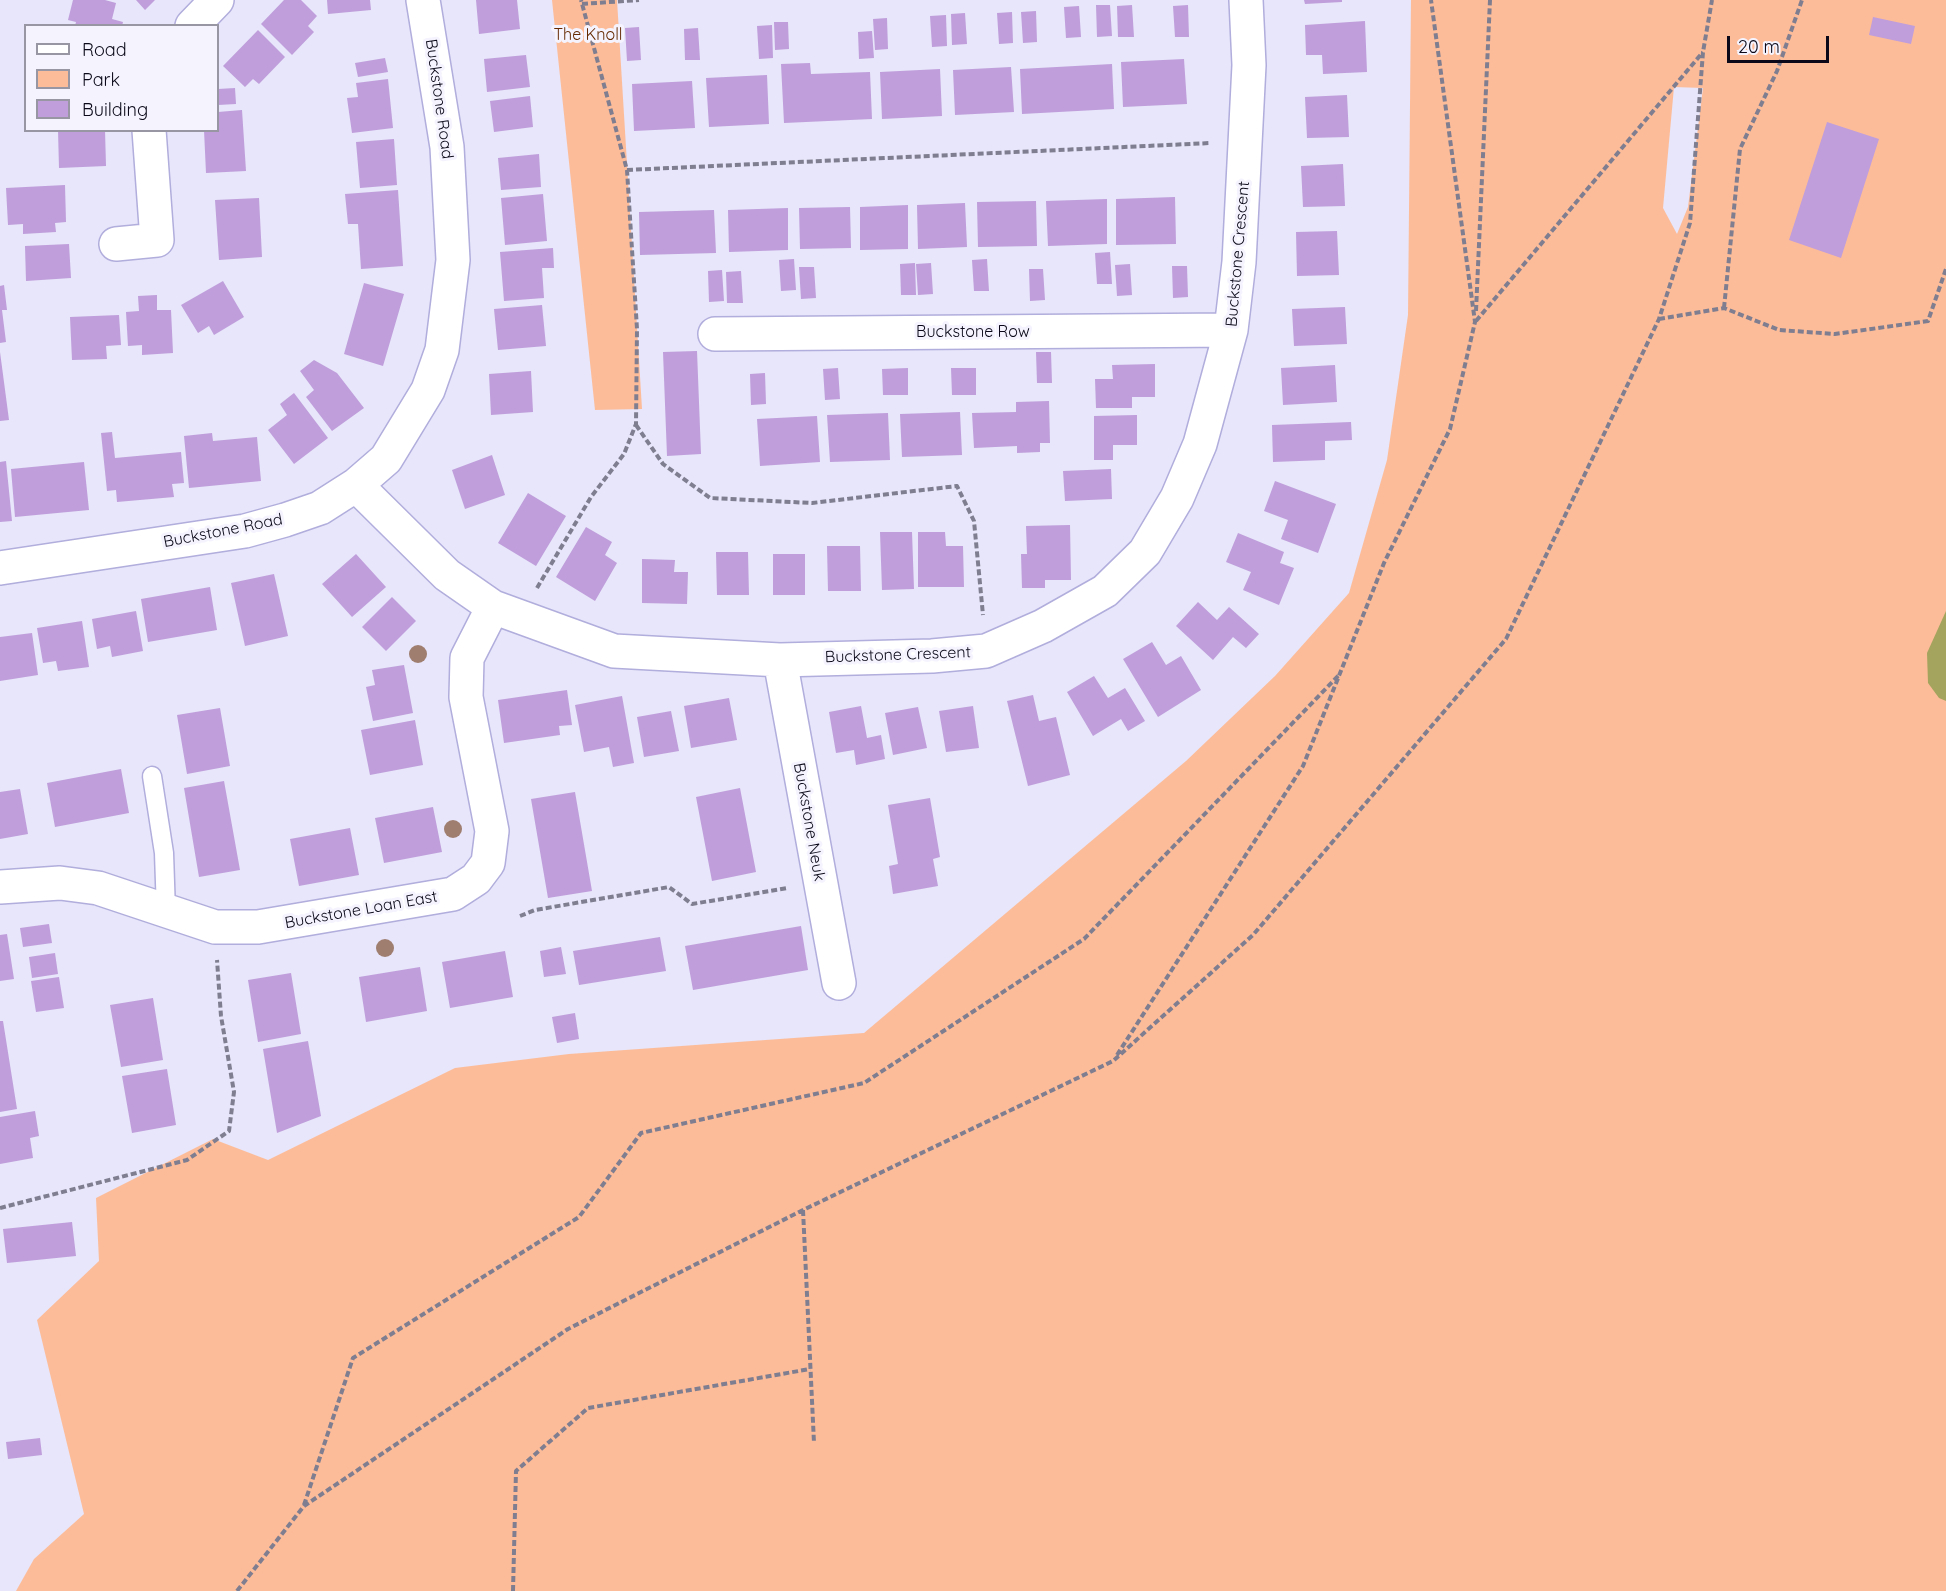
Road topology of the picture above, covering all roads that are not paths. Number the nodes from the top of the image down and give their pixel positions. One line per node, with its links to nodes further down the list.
1 (217, 0): 4 (street)
2 (423, 0): 9 (street, Buckstone Road)
3 (1246, 0): 7 (street, Buckstone Crescent)
4 (194, 24)
5 (149, 132): 6 (street)
6 (117, 244)
7 (1231, 330): 8 (street, Buckstone Row); 12 (street, Buckstone Crescent)
8 (715, 334)
9 (356, 485): 10 (street, Buckstone Road); 11 (street, Buckstone Crescent)
10 (0, 568)
11 (506, 612): 12 (street, Buckstone Crescent); 15 (street, Buckstone Loan East)
12 (780, 660): 16 (street, Buckstone Neuk)
13 (152, 776): 15 (lane)
14 (0, 887): 15 (street, Buckstone Loan East)
15 (166, 912)
16 (839, 983)

